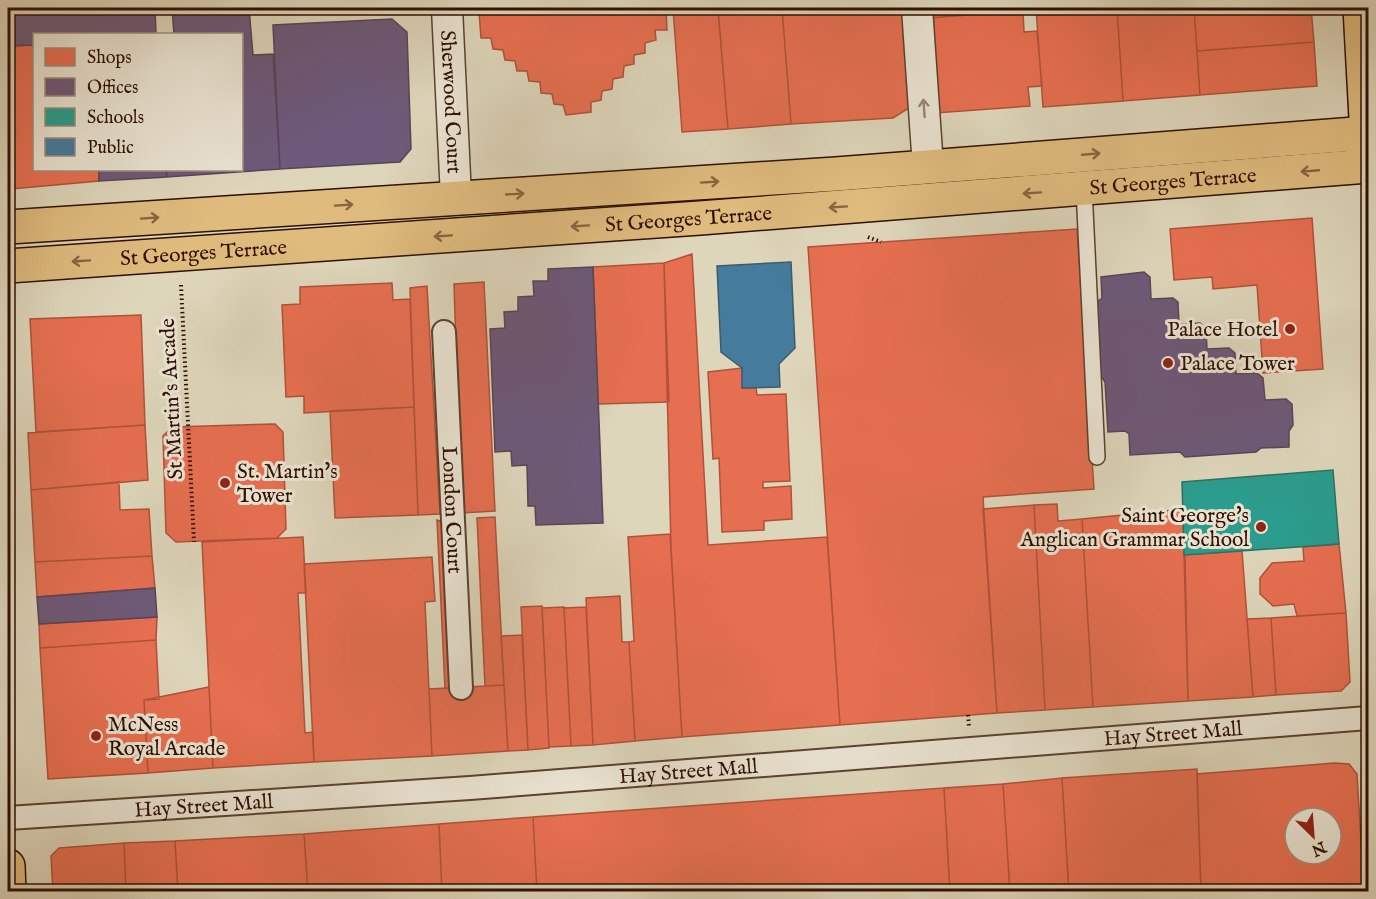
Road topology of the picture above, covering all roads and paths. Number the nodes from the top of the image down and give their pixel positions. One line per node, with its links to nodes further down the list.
1 (447, 8): 8 (street, Sherwood Court)
2 (917, 8): 6 (street, one-way to 2)
3 (1360, 8): 4 (main road)
4 (1368, 142): 6 (main road, St Georges Terrace, one-way to 4)
5 (1368, 166): 7 (main road, St Georges Terrace, one-way to 7)
6 (928, 167): 8 (main road, St Georges Terrace, one-way to 6)
7 (1084, 189): 12 (main road, St Georges Terrace, one-way to 12); 15 (lane)
8 (456, 197): 9 (main road, St Georges Terrace, one-way to 8)
9 (8, 227)
10 (867, 236): 11 (path)
11 (881, 242)
12 (179, 254): 13 (main road, St Georges Terrace, one-way to 13); 16 (path, St Martin's Arcade)
13 (8, 266)
14 (444, 332): 17 (street, London Court)
15 (1097, 457)
16 (194, 542)
17 (461, 687)
18 (1368, 718): 19 (street, Hay Street Mall)
19 (8, 818)
20 (8, 867): 21 (main road)
21 (9, 891)

